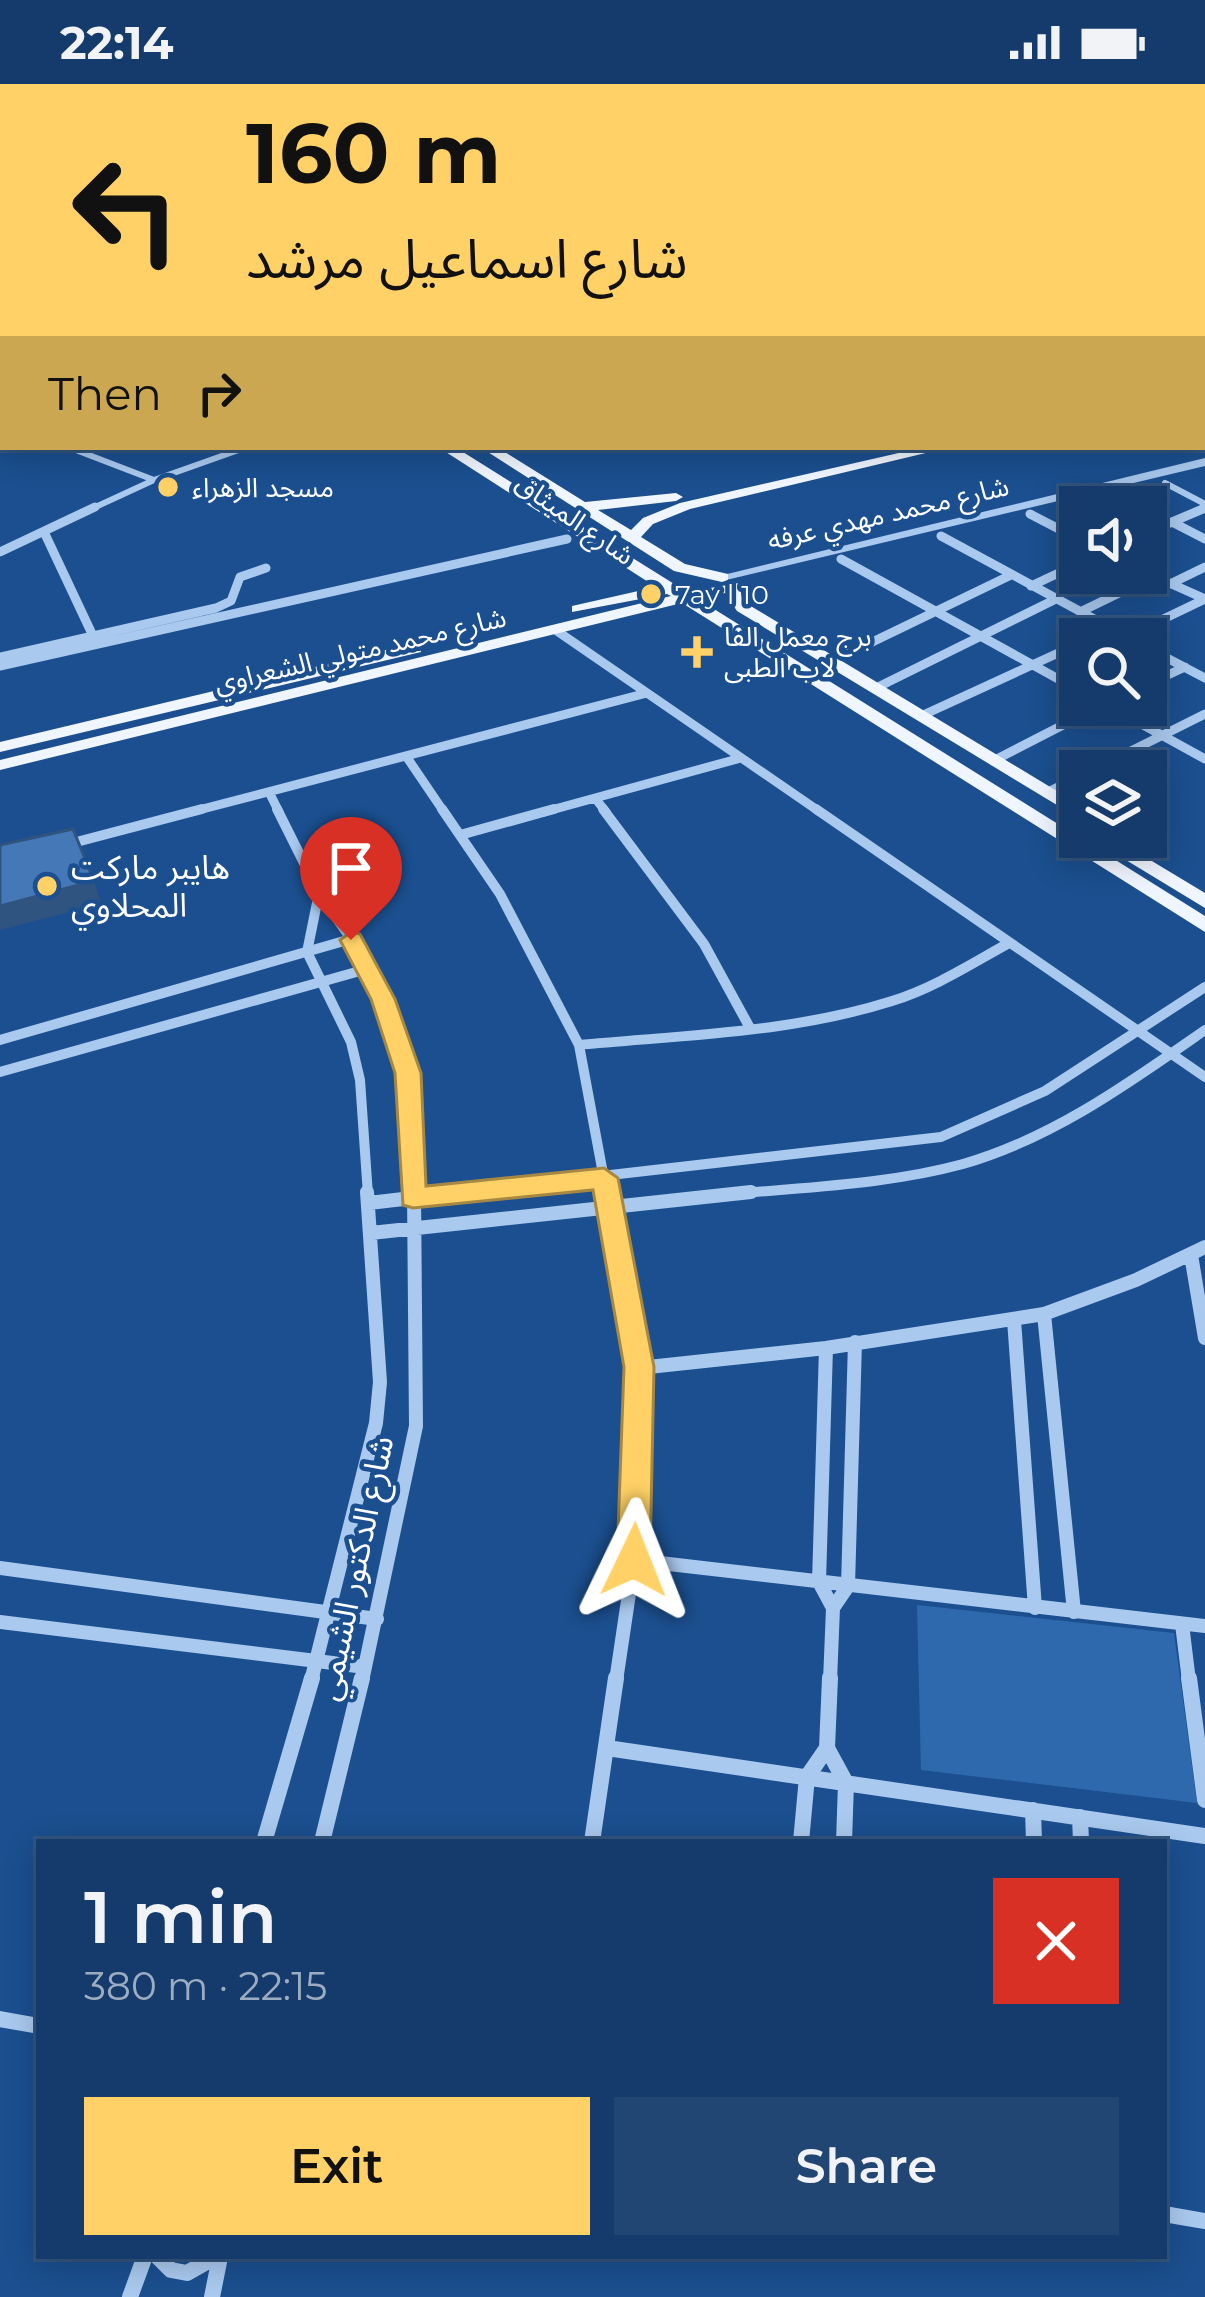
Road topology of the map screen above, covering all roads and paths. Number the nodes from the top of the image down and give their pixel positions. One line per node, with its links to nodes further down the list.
1 (76, 450): 11 (street)
2 (239, 450): 11 (street)
3 (429, 450): 24 (main road, شارع الميثاق)
4 (450, 450): 90 (main road)
5 (474, 450): 82 (main road)
6 (493, 450): 15 (main road, شارع الميثاق)
7 (875, 450): 13 (main road)
8 (930, 450): 17 (main road)
9 (1205, 462): 34 (street, شارع محمد مهدي عرفه)
10 (1205, 473): 12 (street, شارع محمد مهدي عرفه)
11 (154, 480): 21 (street)
12 (1165, 483): 14 (street); 16 (street, شارع محمد مهدي عرفه)
13 (640, 503): 15 (main road); 17 (main road)
14 (1205, 506): 18 (street)
15 (583, 507): 23 (main road, شارع الميثاق)
16 (1030, 514): 20 (street); 22 (street, شارع محمد مهدي عرفه)
17 (656, 516): 23 (main road)
18 (1172, 522): 19 (street); 25 (street)
19 (1167, 524)
20 (1059, 529)
21 (46, 534): 26 (street); 51 (street)
22 (941, 536): 28 (street, شارع محمد مهدي عرفه); 33 (street)
23 (632, 538): 27 (main road, شارع الميثاق)
24 (567, 539): 32 (main road, شارع الميثاق); 57 (street)
25 (1205, 539)
26 (0, 552)
27 (663, 558): 32 (main road); 34 (main road, شارع الميثاق)
28 (841, 559): 34 (street, شارع محمد مهدي عرفه); 44 (street)
29 (1205, 567): 36 (street)
30 (266, 568): 51 (street)
31 (1059, 573): 37 (street)
32 (622, 575): 39 (main road, شارع الميثاق)
33 (1011, 575): 37 (street); 44 (street)
34 (727, 582): 39 (main road, شارع محمد متولي الشعراوي); 42 (main road, شارع محمد متولي الشعراوي); 43 (main road)
35 (1167, 582): 36 (street)
36 (1170, 584): 41 (street)
37 (1031, 586): 40 (street)
38 (1114, 594): 45 (street)
39 (628, 597): 49 (main road, شارع محمد متولي الشعراوي)
40 (1056, 599): 45 (street); 52 (street)
41 (1205, 599): 47 (street)
42 (654, 608): 48 (main road); 50 (main road, شارع محمد متولي الشعراوي)
43 (743, 608): 48 (main road); 56 (main road)
44 (935, 612): 52 (street); 56 (street)
45 (1081, 612): 46 (street)
46 (1092, 618)
47 (1167, 618)
48 (701, 621): 92 (main road)
49 (526, 630): 50 (main road, شارع محمد متولي الشعراوي); 53 (main road, شارع محمد متولي الشعراوي)
50 (557, 631): 64 (street)
51 (92, 636): 57 (street)
52 (980, 637): 58 (street); 63 (street)
53 (490, 639): 70 (main road, شارع محمد متولي الشعراوي); 76 (main road, شارع محمد متولي الشعراوي)
54 (1059, 653): 58 (street)
55 (1167, 658): 59 (street)
56 (833, 661): 63 (main road)
57 (0, 662)
58 (1032, 665): 62 (street); 66 (street)
59 (1185, 667): 60 (street); 61 (street)
60 (1167, 675)
61 (1205, 678)
62 (1059, 680)
63 (876, 688): 66 (main road)
64 (647, 693): 72 (street); 73 (street)
65 (1205, 714): 69 (street)
66 (921, 716): 75 (main road)
67 (1063, 726): 75 (street)
68 (1145, 726): 69 (street)
69 (1164, 736): 71 (street); 74 (street)
70 (0, 747)
71 (1135, 750)
72 (406, 756): 78 (street); 83 (street)
73 (740, 758): 80 (street); 93 (street)
74 (1205, 759)
75 (993, 761): 79 (main road)
76 (0, 765)
77 (1059, 786): 79 (street)
78 (268, 792): 84 (street); 88 (street, شارع الدكتور الشيمي)
79 (1046, 793): 81 (main road)
80 (595, 798): 83 (street); 98 (street)
81 (1059, 801)
82 (1059, 813)
83 (460, 835): 102 (street)
84 (45, 850)
85 (1133, 858): 89 (main road)
86 (1153, 858): 87 (main road)
87 (1205, 890)
88 (319, 893): 91 (street, شارع الدكتور الشيمي); 94 (street)
89 (1205, 902)
90 (1205, 925)
91 (351, 940): 94 (street); 95 (street, شارع الدكتور الشيمي)
92 (1205, 941)
93 (1009, 943): 98 (street); 100 (street)
94 (307, 952): 96 (street, شارع الدكتور الشيمي); 101 (street)
95 (367, 969): 96 (street); 107 (street, شارع الدكتور الشيمي)
96 (322, 982): 104 (street); 108 (street, شارع الدكتور الشيمي)
97 (1205, 988): 100 (street)
98 (750, 1028): 102 (street)
99 (1205, 1030): 103 (street)
100 (1137, 1031): 103 (street); 106 (street)
101 (0, 1040)
102 (579, 1045): 106 (street)
103 (1170, 1054): 105 (street); 109 (street)
104 (0, 1072)
105 (1205, 1078)
106 (604, 1178): 107 (street); 109 (street)
107 (413, 1198): 108 (street); 110 (street, شارع الدكتور الشيمي)
108 (369, 1203): 111 (street, شارع الدكتور الشيمي)
109 (610, 1208): 110 (street); 118 (street)
110 (416, 1228): 111 (street); 127 (street, شارع الدكتور الشيمي)
111 (371, 1234): 126 (street, شارع الدكتور الشيمي)
112 (1198, 1251): 113 (street); 115 (street)
113 (1044, 1314): 114 (street); 125 (street)
114 (1014, 1319): 116 (street); 124 (street)
115 (1205, 1338)
116 (856, 1342): 117 (street); 122 (street)
117 (826, 1348): 118 (street); 121 (street)
118 (639, 1367): 119 (street)
119 (634, 1560): 121 (street); 133 (street)
120 (0, 1568): 126 (street)
121 (819, 1582): 122 (street); 123 (street)
122 (848, 1586): 123 (street); 124 (street)
123 (833, 1608): 134 (street)
124 (1035, 1608): 125 (street)
125 (1074, 1612): 129 (street)
126 (331, 1613): 127 (street); 131 (street, شارع الدكتور الشيمي)
127 (377, 1618): 132 (street, شارع الدكتور الشيمي)
128 (0, 1622): 131 (street)
129 (1182, 1624): 130 (street); 137 (street)
130 (1205, 1626)
131 (317, 1661): 132 (street); 141 (street, شارع الدكتور الشيمي)
132 (365, 1667): 142 (street, شارع الدكتور الشيمي)
133 (607, 1748): 135 (street); 143 (street)
134 (827, 1748): 135 (street); 136 (street)
135 (807, 1777): 136 (street); 144 (street)
136 (846, 1783): 138 (street); 145 (street)
137 (1205, 1800)
138 (1033, 1810): 139 (street); 146 (street)
139 (1080, 1817): 140 (street); 147 (street)
140 (1205, 1836)
141 (265, 1839)
142 (323, 1839)
143 (592, 1839)
144 (801, 1839)
145 (844, 1839)
146 (1034, 1839)
147 (1081, 1839)
148 (0, 2019): 149 (street)
149 (36, 2025)
150 (1167, 2215): 151 (street)
151 (1205, 2221)
152 (144, 2259): 156 (street)
153 (159, 2259): 154 (street)
154 (215, 2259)
155 (218, 2259): 157 (street)
156 (130, 2297)
157 (212, 2297)

